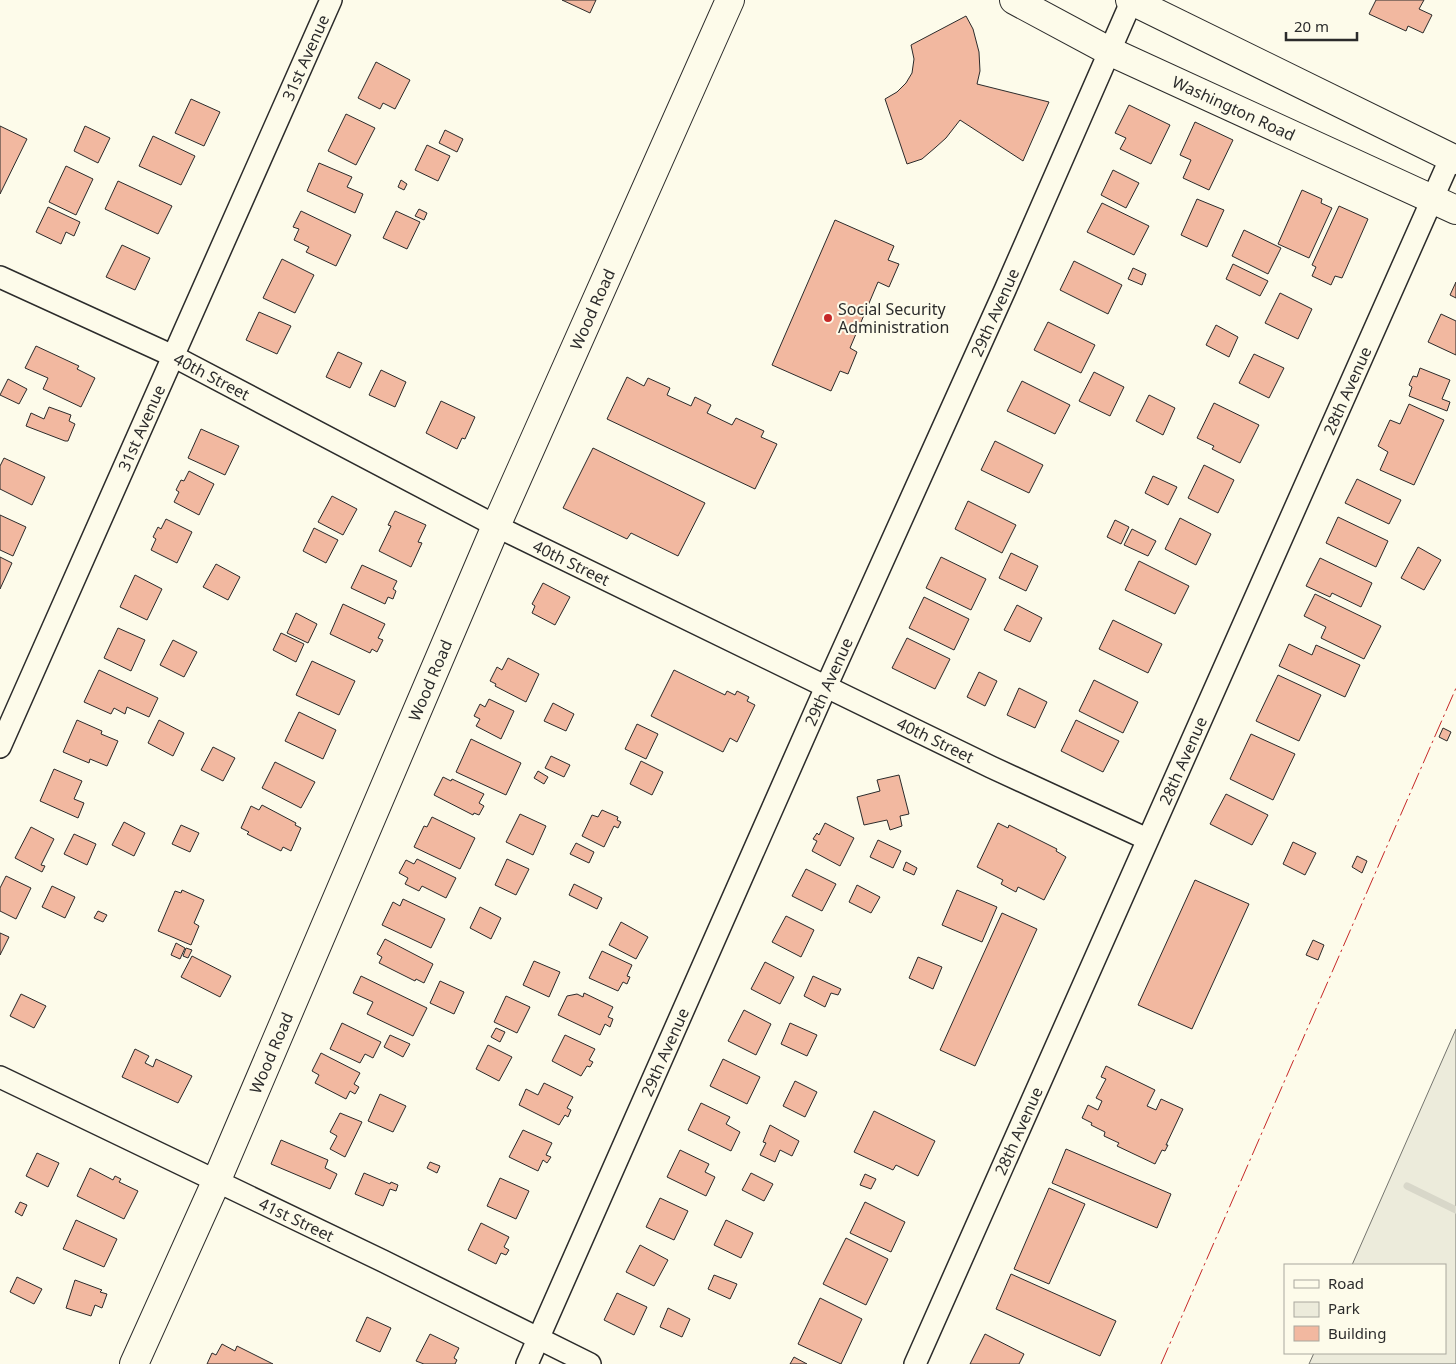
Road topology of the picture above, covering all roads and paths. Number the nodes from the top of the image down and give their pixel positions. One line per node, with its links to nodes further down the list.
1 (332, 0): 10 (street, 31st Avenue)
2 (730, 0): 11 (street, Wood Road)
3 (1014, 0): 5 (street, Washington Road)
4 (1131, 0): 5 (street, 29th Avenue); 6 (street)
5 (1109, 51): 7 (street, Washington Road); 12 (street, 29th Avenue)
6 (1453, 158): 7 (street, 28th Avenue)
7 (1432, 199): 8 (street, Washington Road); 14 (street, 28th Avenue)
8 (1456, 210)
9 (0, 277): 10 (street, 40th Street)
10 (173, 356): 11 (street, 40th Street); 13 (street, 31st Avenue)
11 (496, 526): 12 (street, 40th Street); 16 (street, Wood Road)
12 (826, 687): 14 (street, 40th Street); 17 (street, 29th Avenue)
13 (0, 747)
14 (1147, 839): 21 (street, 28th Avenue)
15 (0, 1077): 16 (street, 41st Street)
16 (216, 1182): 17 (street, 41st Street); 18 (street, Wood Road)
17 (538, 1338): 19 (street, 29th Avenue); 20 (street, 41st Street)
18 (134, 1364)
19 (527, 1364)
20 (590, 1364)
21 (915, 1364)

